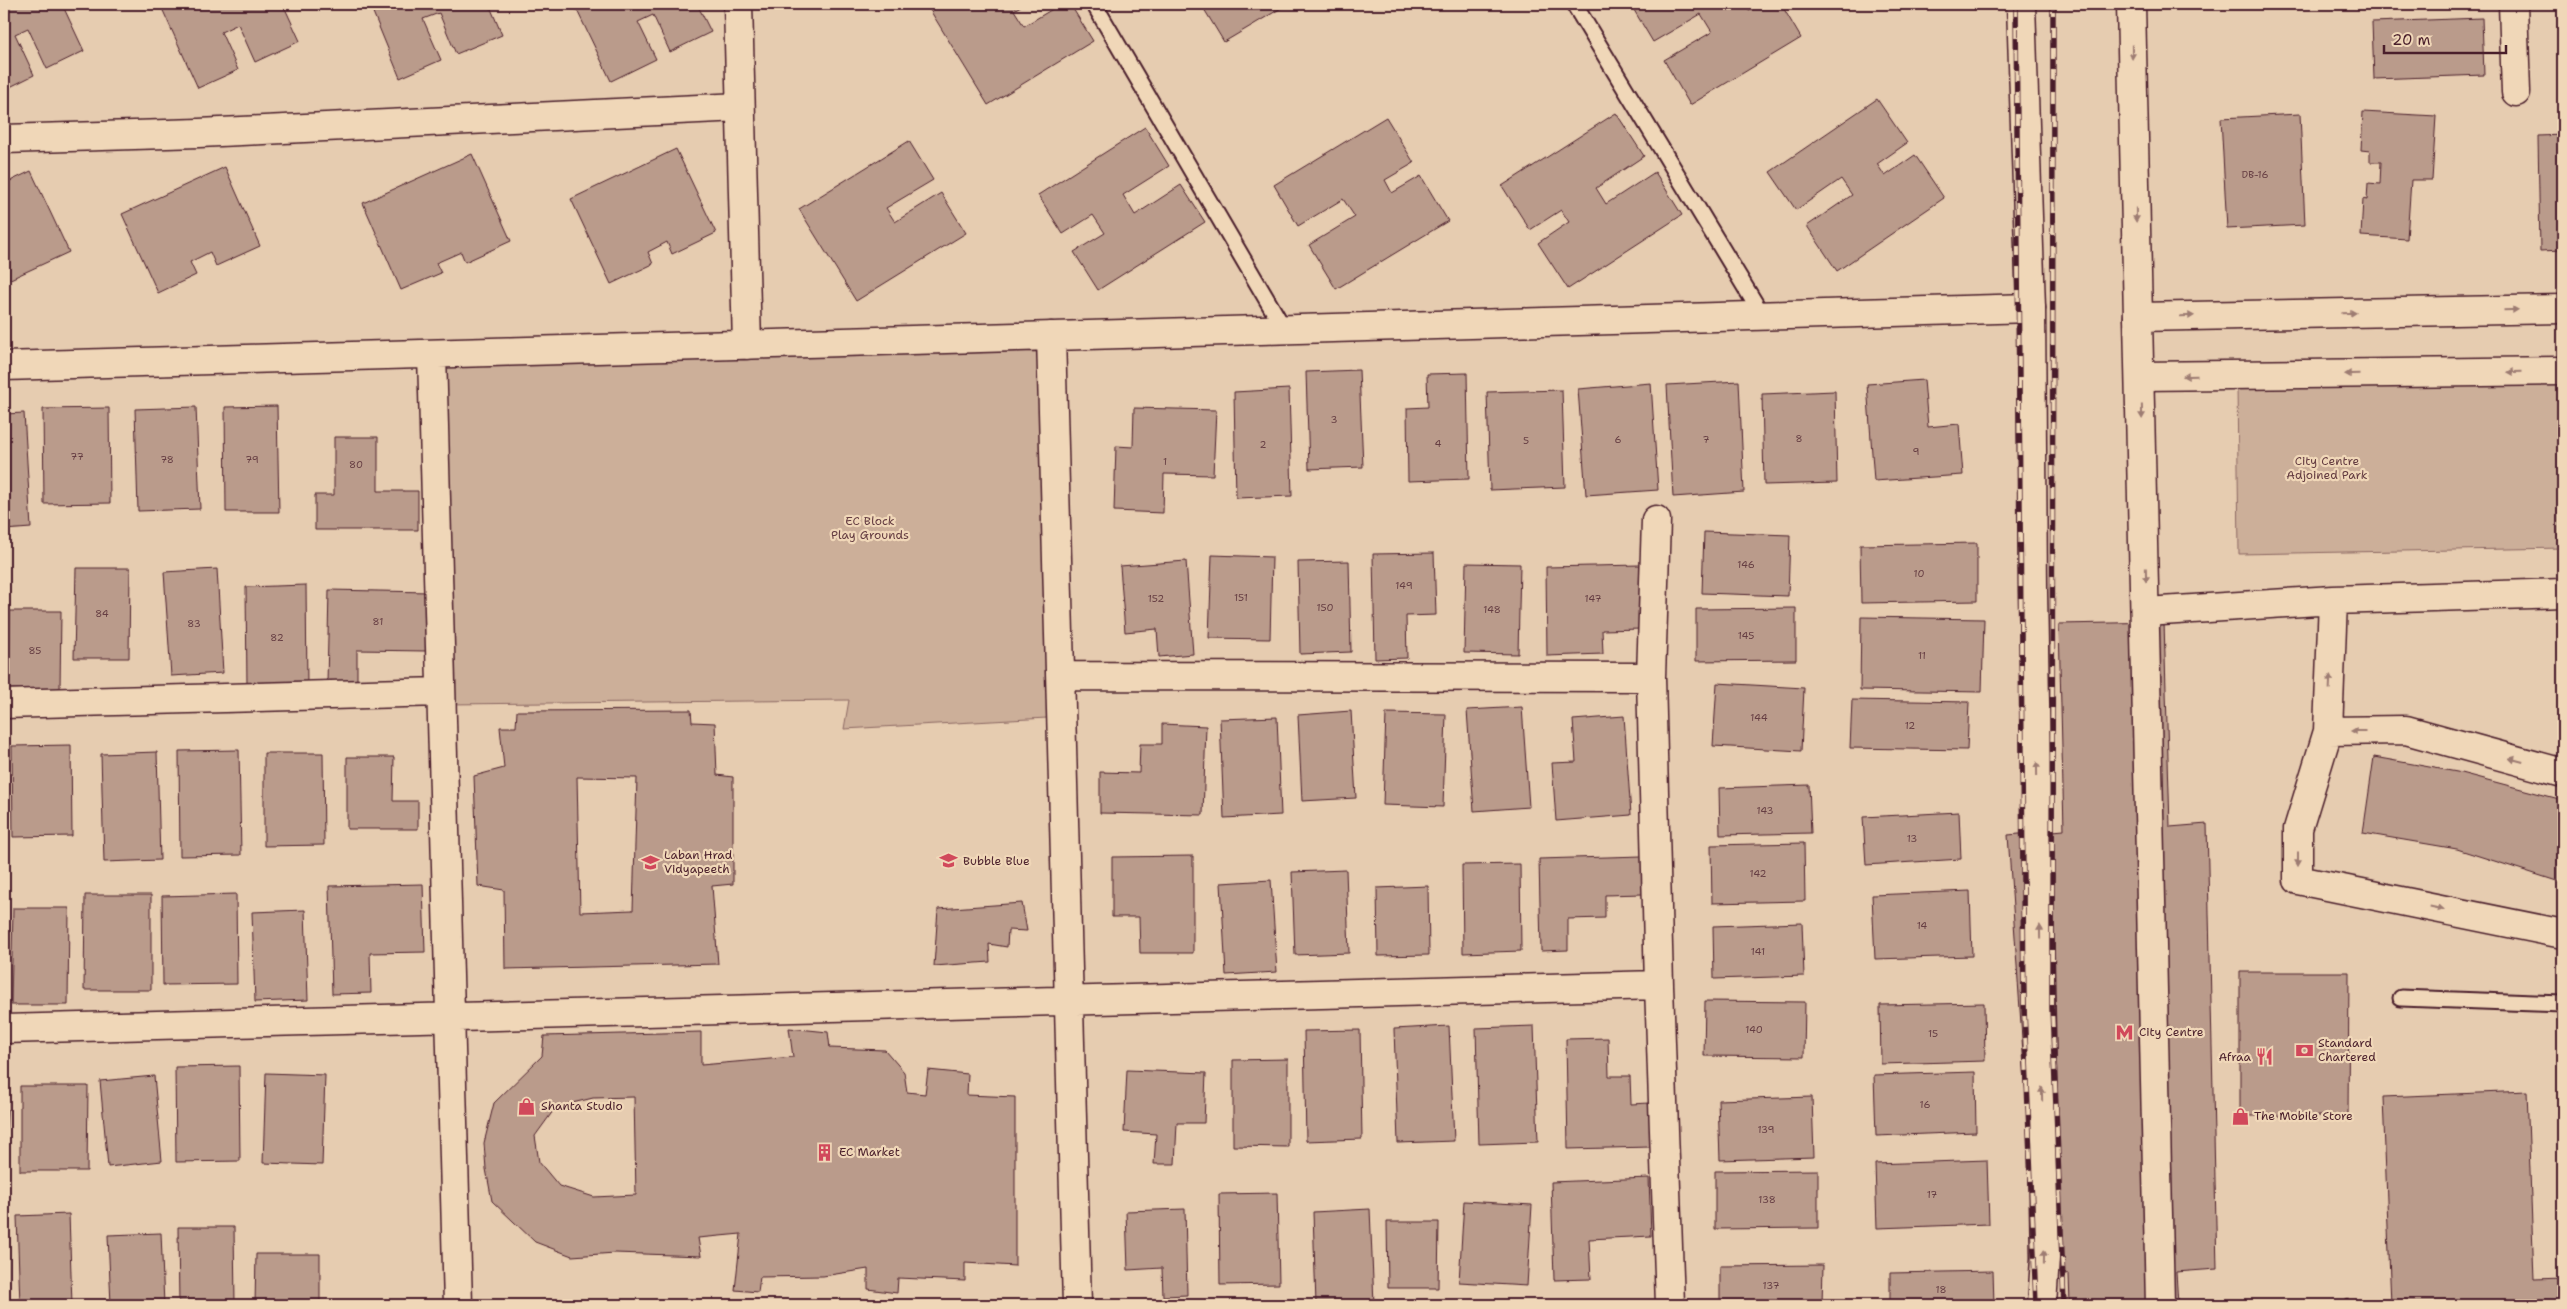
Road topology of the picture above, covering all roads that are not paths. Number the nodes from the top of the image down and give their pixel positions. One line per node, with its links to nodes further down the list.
1 (738, 4): 8 (street)
2 (1094, 4): 14 (lane)
3 (1574, 4): 12 (lane)
4 (2021, 4): 10 (street)
5 (2131, 4): 13 (street, one-way to 13)
6 (2513, 4): 7 (street)
7 (2516, 92)
8 (740, 107): 9 (street); 16 (street)
9 (4, 139)
10 (2031, 308): 12 (street); 41 (street, one-way to 10)
11 (2563, 309): 13 (street, one-way to 11)
12 (1762, 315): 14 (street)
13 (2138, 317): 20 (street)
14 (1284, 330): 15 (street)
15 (1051, 336): 16 (street); 25 (street)
16 (747, 345): 17 (street)
17 (432, 354): 18 (street); 27 (street)
18 (4, 366)
19 (2563, 372): 20 (street, one-way to 20)
20 (2141, 376): 24 (street, one-way to 24)
21 (1656, 520): 26 (street)
22 (2563, 593): 23 (street)
23 (2333, 600): 24 (street); 29 (street, one-way to 23)
24 (2146, 612): 42 (street)
25 (1061, 676): 26 (street); 34 (street)
26 (1651, 677): 32 (street)
27 (441, 692): 28 (street); 36 (street)
28 (4, 704)
29 (2328, 731): 30 (street, one-way to 29); 31 (street, one-way to 31)
30 (2563, 773)
31 (2563, 934)
32 (1659, 985): 34 (street); 40 (street)
33 (2401, 998): 35 (lane)
34 (1069, 1001): 36 (street); 39 (street)
35 (2563, 1004)
36 (450, 1017): 37 (street); 38 (street)
37 (4, 1029)
38 (458, 1305)
39 (1077, 1305)
40 (1670, 1305)
41 (2042, 1305)
42 (2160, 1305)

